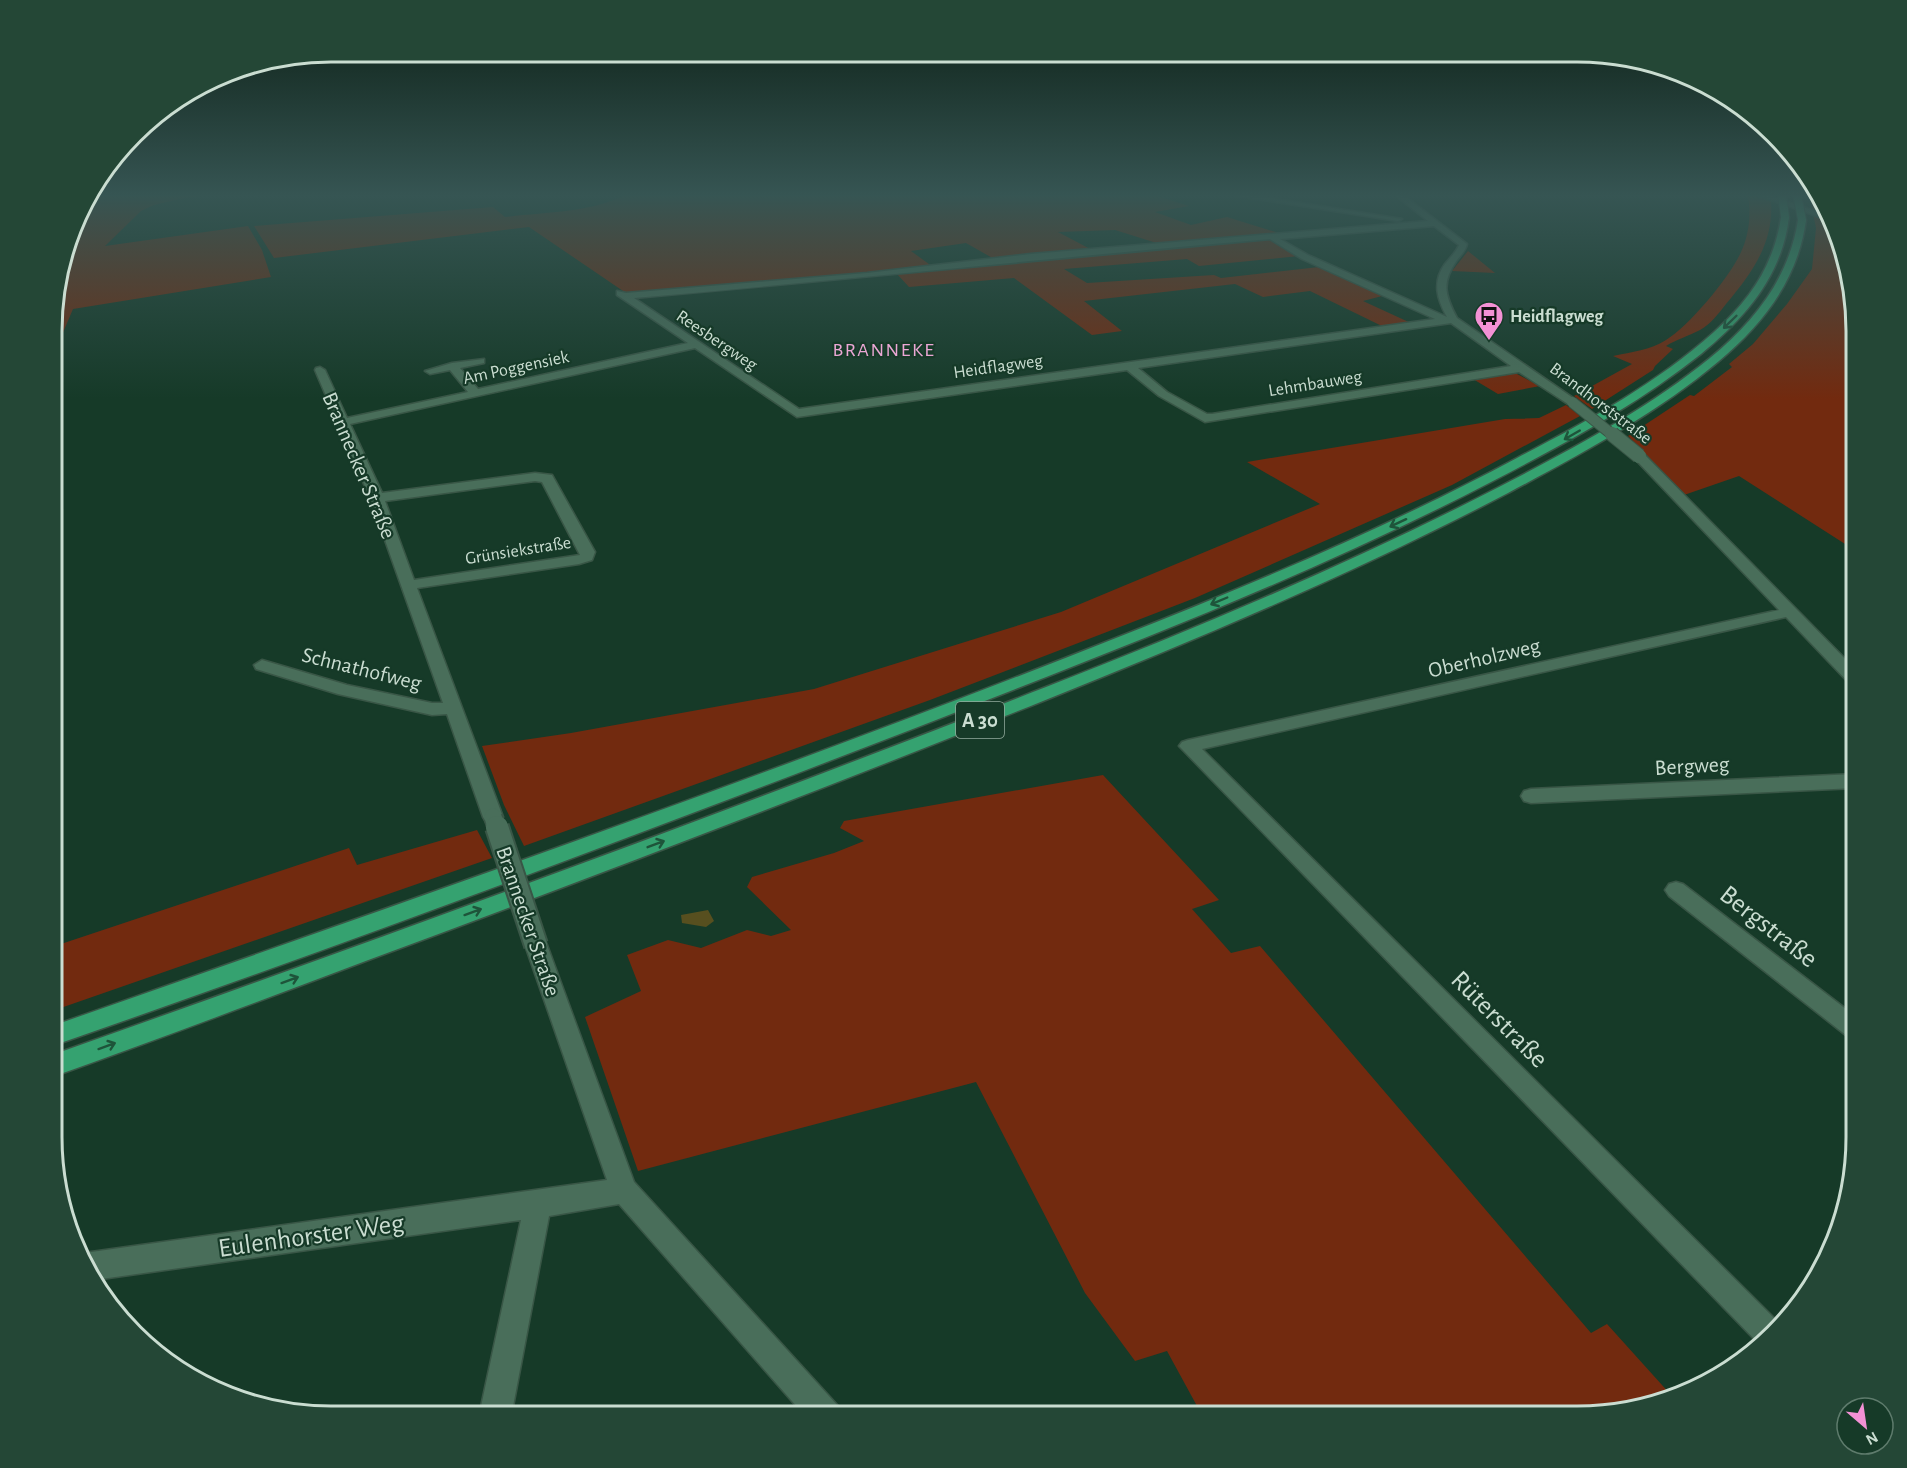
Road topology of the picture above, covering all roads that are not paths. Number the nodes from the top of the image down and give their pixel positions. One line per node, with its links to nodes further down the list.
1 (983, 263): 7 (street, Reesbergweg)
2 (1317, 263): 6 (street, Brandhorststraße)
3 (1451, 263): 6 (street)
4 (1774, 263): 28 (highway, A 30, one-way to 28)
5 (1793, 263): 29 (highway, A 30, one-way to 5)
6 (1450, 321): 10 (street, Heidflagweg); 11 (street, Brandhorststraße)
7 (695, 345): 14 (street, Am Poggensiek); 15 (street, Reesbergweg)
8 (480, 361): 9 (street)
9 (452, 366): 13 (street); 14 (street)
10 (1129, 366): 11 (street, Lehmbauweg); 15 (street, Heidflagweg)
11 (1522, 368): 19 (street, Brandhorststraße, bridge)
12 (320, 370): 16 (street, Brannecker Straße)
13 (430, 371)
14 (476, 394): 16 (street, Am Poggensiek)
15 (797, 413)
16 (345, 422): 17 (street, Brannecker Straße)
17 (377, 498): 18 (street, Brannecker Straße); 18 (street, Grünsiekstraße)
18 (408, 585): 22 (street, Brannecker Straße)
19 (1789, 612): 21 (street, Brandhorststraße); 23 (street, Oberholzweg)
20 (262, 664): 22 (street, Schnathofweg)
21 (1846, 670)
22 (452, 708): 30 (street, Brannecker Straße, bridge)
23 (1188, 746): 33 (street, Rüterstraße)
24 (1846, 782): 25 (street, Bergweg)
25 (1531, 796)
26 (1676, 890): 27 (street, Bergstraße)
27 (1846, 1021)
28 (62, 1032)
29 (62, 1062)
30 (624, 1190): 31 (street, Eulenhorster Weg); 35 (street, Brannecker Straße)
31 (538, 1204): 32 (street, Eulenhorster Weg); 34 (street)
32 (94, 1266)
33 (1765, 1329)
34 (497, 1406)
35 (817, 1406)

